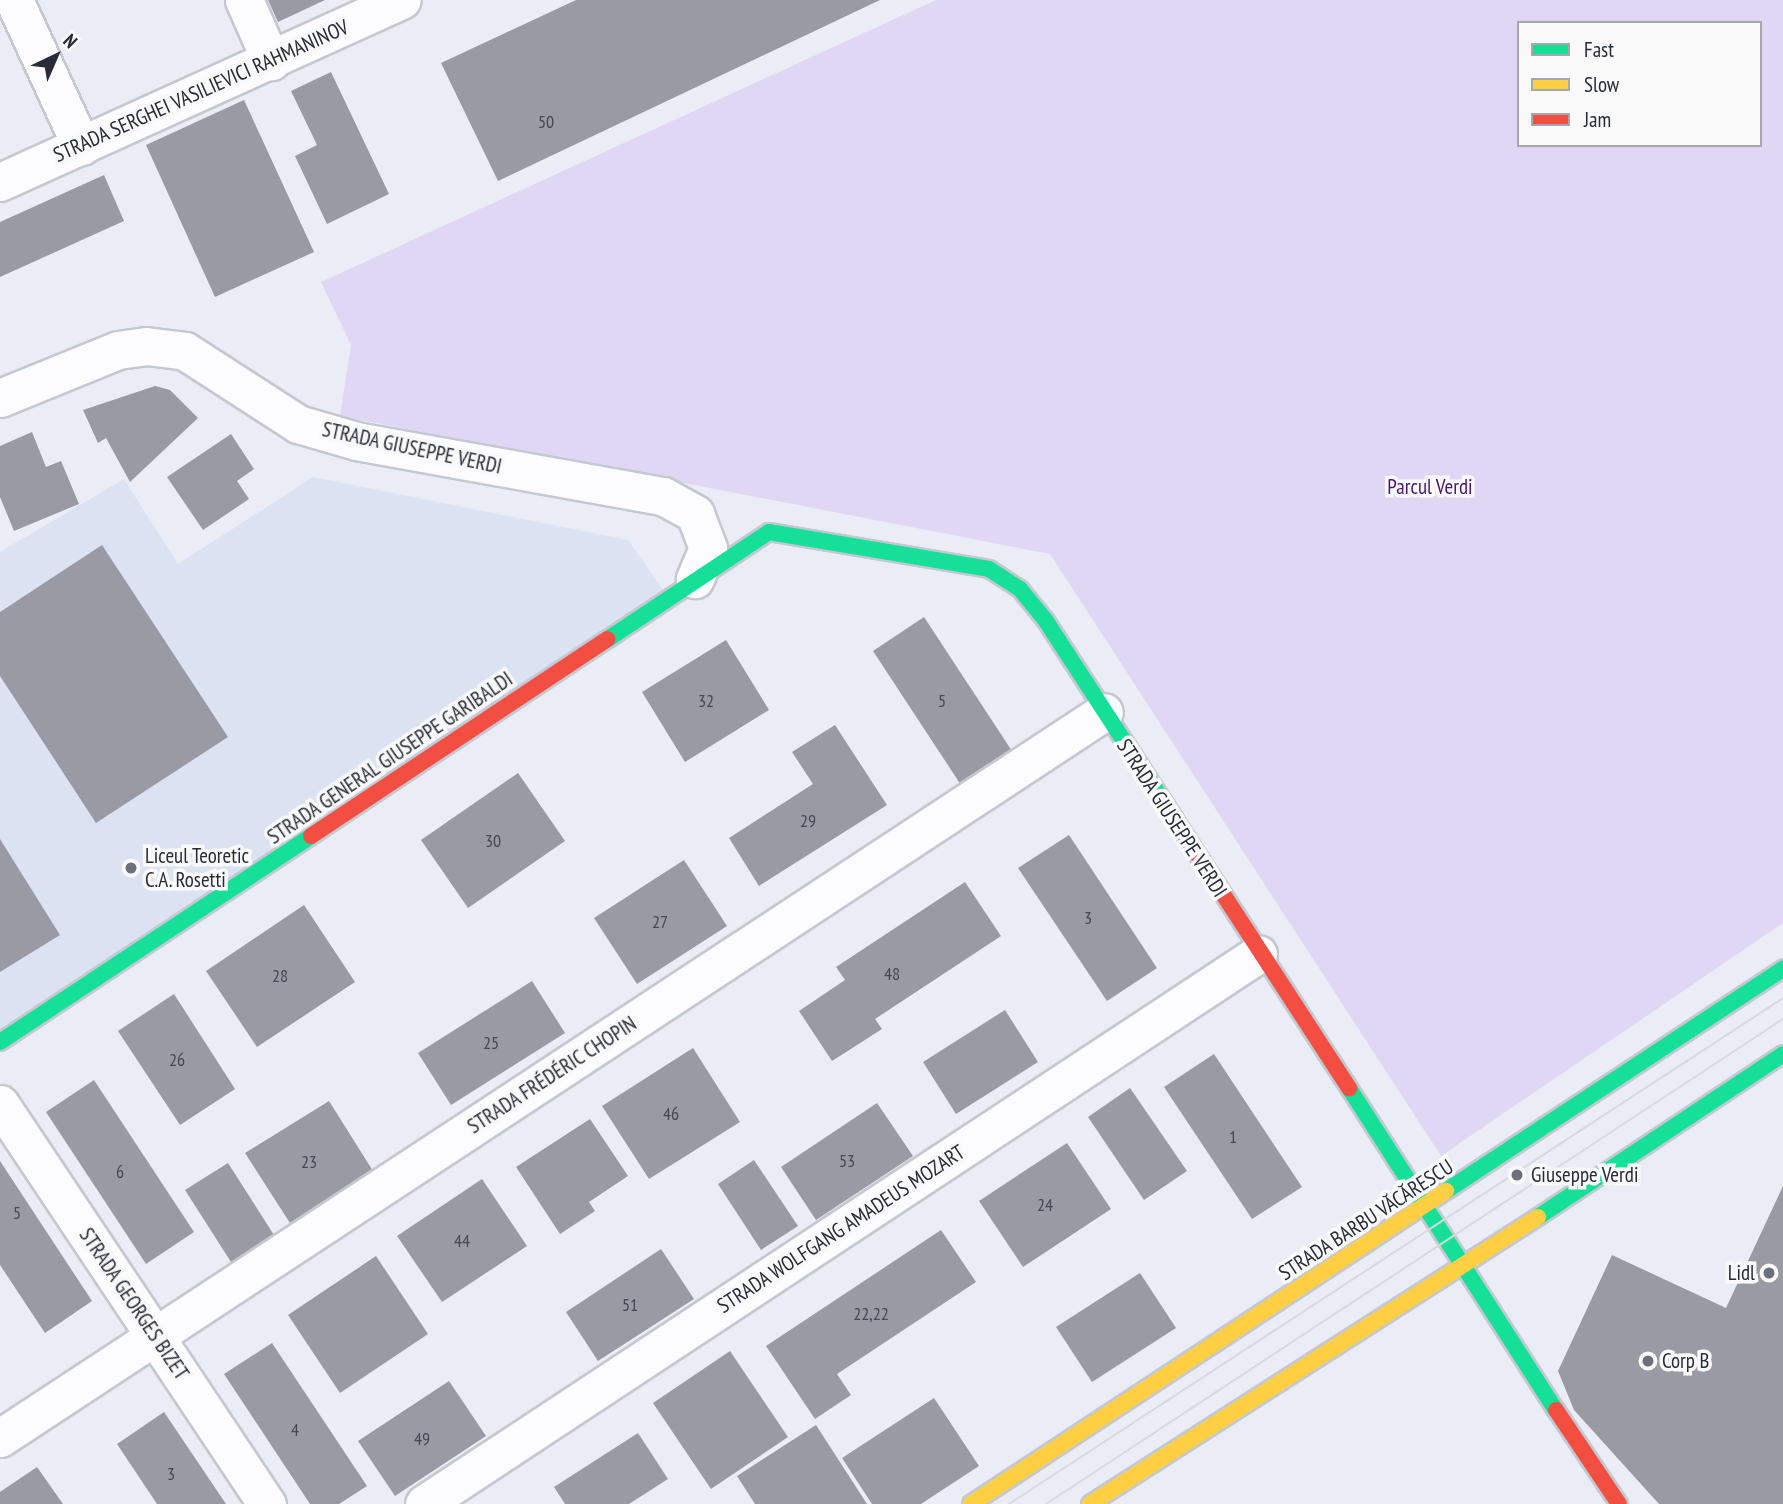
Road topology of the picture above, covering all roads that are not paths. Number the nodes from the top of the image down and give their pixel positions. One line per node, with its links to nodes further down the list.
1 (14, 0): 5 (street)
2 (244, 0): 4 (street)
3 (402, 0): 4 (street, STRADA SERGHEI VASILIEVICI RAHMANINOV)
4 (271, 61): 5 (street, STRADA SERGHEI VASILIEVICI RAHMANINOV)
5 (81, 146): 6 (street, STRADA SERGHEI VASILIEVICI RAHMANINOV)
6 (0, 182)
7 (0, 398): 9 (street, STRADA GIUSEPPE VERDI)
8 (769, 532): 9 (street, STRADA GENERAL GIUSEPPE GARIBALDI); 10 (street, STRADA GIUSEPPE VERDI)
9 (695, 579): 13 (street, STRADA GENERAL GIUSEPPE GARIBALDI)
10 (1104, 712): 11 (street, STRADA GIUSEPPE VERDI); 18 (street, STRADA FRÉDÉRIC CHOPIN)
11 (1258, 954): 16 (street, STRADA GIUSEPPE VERDI); 21 (street, STRADA WOLFGANG AMADEUS MOZART)
12 (1783, 969): 16 (street, STRADA BARBU VĂCĂRESCU)
13 (0, 1042)
14 (1783, 1054): 17 (street)
15 (0, 1104): 18 (street, STRADA GEORGES BIZET)
16 (1426, 1207): 17 (street, STRADA GIUSEPPE VERDI); 22 (street, STRADA BARBU VĂCĂRESCU)
17 (1462, 1267): 23 (street); 24 (street, STRADA GIUSEPPE VERDI)
18 (155, 1335): 19 (street, STRADA FRÉDÉRIC CHOPIN); 20 (street, STRADA GEORGES BIZET)
19 (0, 1438)
20 (267, 1504)
21 (424, 1504)
22 (971, 1504)
23 (1090, 1504)
24 (1619, 1504)

